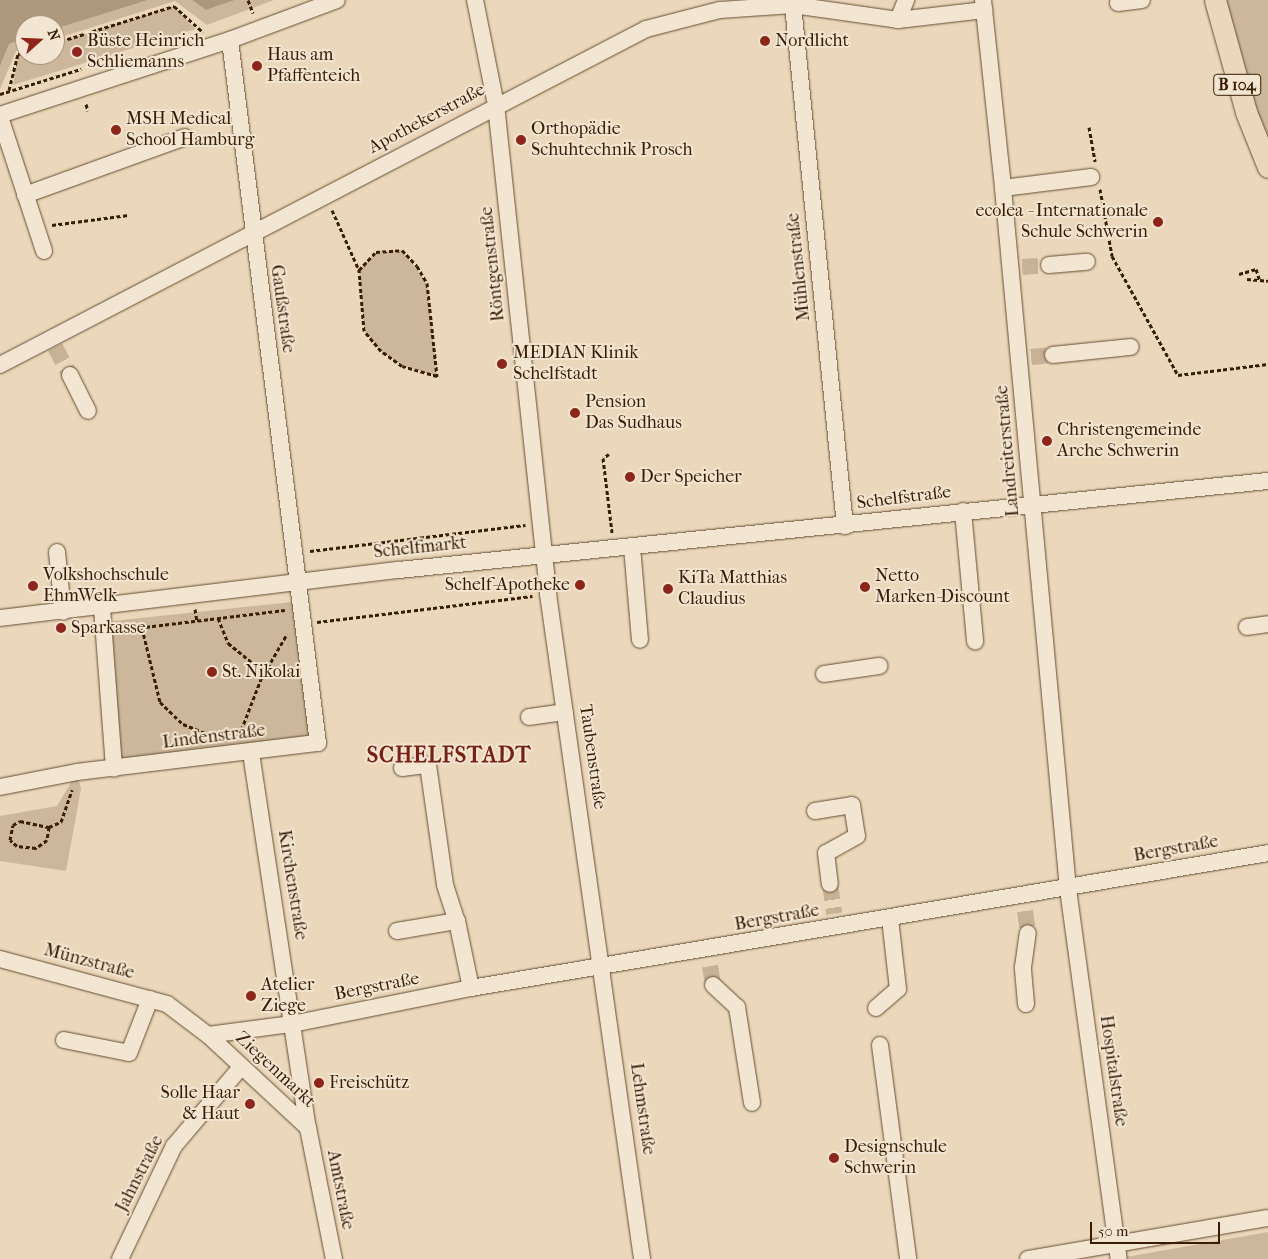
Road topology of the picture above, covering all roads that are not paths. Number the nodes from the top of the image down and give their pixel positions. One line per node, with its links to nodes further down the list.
1 (337, 0): 11 (street)
2 (475, 0): 12 (street, Röntgenstraße)
3 (906, 0): 10 (street)
4 (1142, 0): 6 (street)
5 (1215, 0): 15 (main road, B 104)
6 (1118, 3)
7 (793, 4): 8 (street, Apothekerstraße); 10 (street, Apothekerstraße); 31 (street, Mühlenstraße)
8 (719, 5): 12 (street, Apothekerstraße)
9 (983, 5): 10 (street, Apothekerstraße); 17 (street, Landreiterstraße)
10 (898, 20)
11 (230, 40): 13 (street); 19 (street, Gaußstraße)
12 (496, 105): 19 (street, Apothekerstraße); 34 (street, Röntgenstraße)
13 (0, 116): 18 (street)
14 (185, 137): 18 (street)
15 (1268, 167)
16 (1095, 175): 17 (street)
17 (1004, 188): 29 (street, Landreiterstraße)
18 (25, 195): 20 (street)
19 (252, 235): 25 (street, Apothekerstraße); 35 (street, Gaußstraße)
20 (44, 251)
21 (1087, 262): 22 (street)
22 (1049, 265)
23 (1131, 347): 24 (street)
24 (1053, 355)
25 (0, 365)
26 (70, 375): 27 (street)
27 (88, 411)
28 (1268, 481): 29 (street, Schelfstraße)
29 (1033, 505): 30 (street, Schelfstraße); 54 (street, Landreiterstraße)
30 (963, 511): 31 (street, Schelfstraße); 42 (street)
31 (845, 526): 32 (street, Schelfstraße)
32 (632, 547): 34 (street, Schelfstraße); 41 (street)
33 (57, 552): 37 (street)
34 (544, 555): 35 (street, Schelfmarkt); 45 (street, Taubenstraße)
35 (300, 583): 36 (street, Schelfmarkt); 47 (street, Lindenstraße)
36 (102, 608): 37 (street, Schelfmarkt); 49 (street)
37 (63, 612): 38 (street, Schelfmarkt)
38 (0, 618)
39 (1268, 624): 40 (street)
40 (1247, 627)
41 (640, 640)
42 (975, 641)
43 (878, 666): 44 (street)
44 (824, 674)
45 (565, 712): 46 (street); 60 (street, Taubenstraße)
46 (528, 717)
47 (241, 750): 49 (street, Lindenstraße); 67 (street, Kirchenstraße)
48 (402, 768): 56 (street)
49 (114, 769): 50 (street, Lindenstraße)
50 (0, 787)
51 (815, 811): 53 (street)
52 (1268, 853): 54 (street, Bergstraße)
53 (830, 884)
54 (1068, 889): 55 (street, Bergstraße); 75 (street, Hospitalstraße)
55 (890, 918): 60 (street, Bergstraße); 66 (street)
56 (457, 921): 57 (street); 62 (street)
57 (398, 931)
58 (1028, 934): 65 (street)
59 (0, 959): 63 (street, Münzstraße)
60 (602, 965): 62 (street, Bergstraße); 78 (street, Lehmstraße)
61 (713, 985): 72 (street)
62 (471, 988): 67 (street, Bergstraße)
63 (150, 999): 64 (street, Münzstraße); 69 (street)
64 (167, 1004): 68 (street, Ziegenmarkt)
65 (1026, 1004)
66 (876, 1008)
67 (292, 1024): 68 (street, Ziegenmarkt); 73 (street, Ziegenmarkt)
68 (208, 1035): 71 (street, Ziegenmarkt)
69 (64, 1040)
70 (880, 1044): 79 (street)
71 (241, 1067): 73 (street, Ziegenmarkt); 76 (street, Jahnstraße)
72 (752, 1103)
73 (308, 1128): 77 (street, Amtstraße)
74 (1268, 1218): 75 (street)
75 (1118, 1252): 80 (street)
76 (120, 1259)
77 (334, 1259)
78 (642, 1259)
79 (908, 1259)
80 (1028, 1259)

